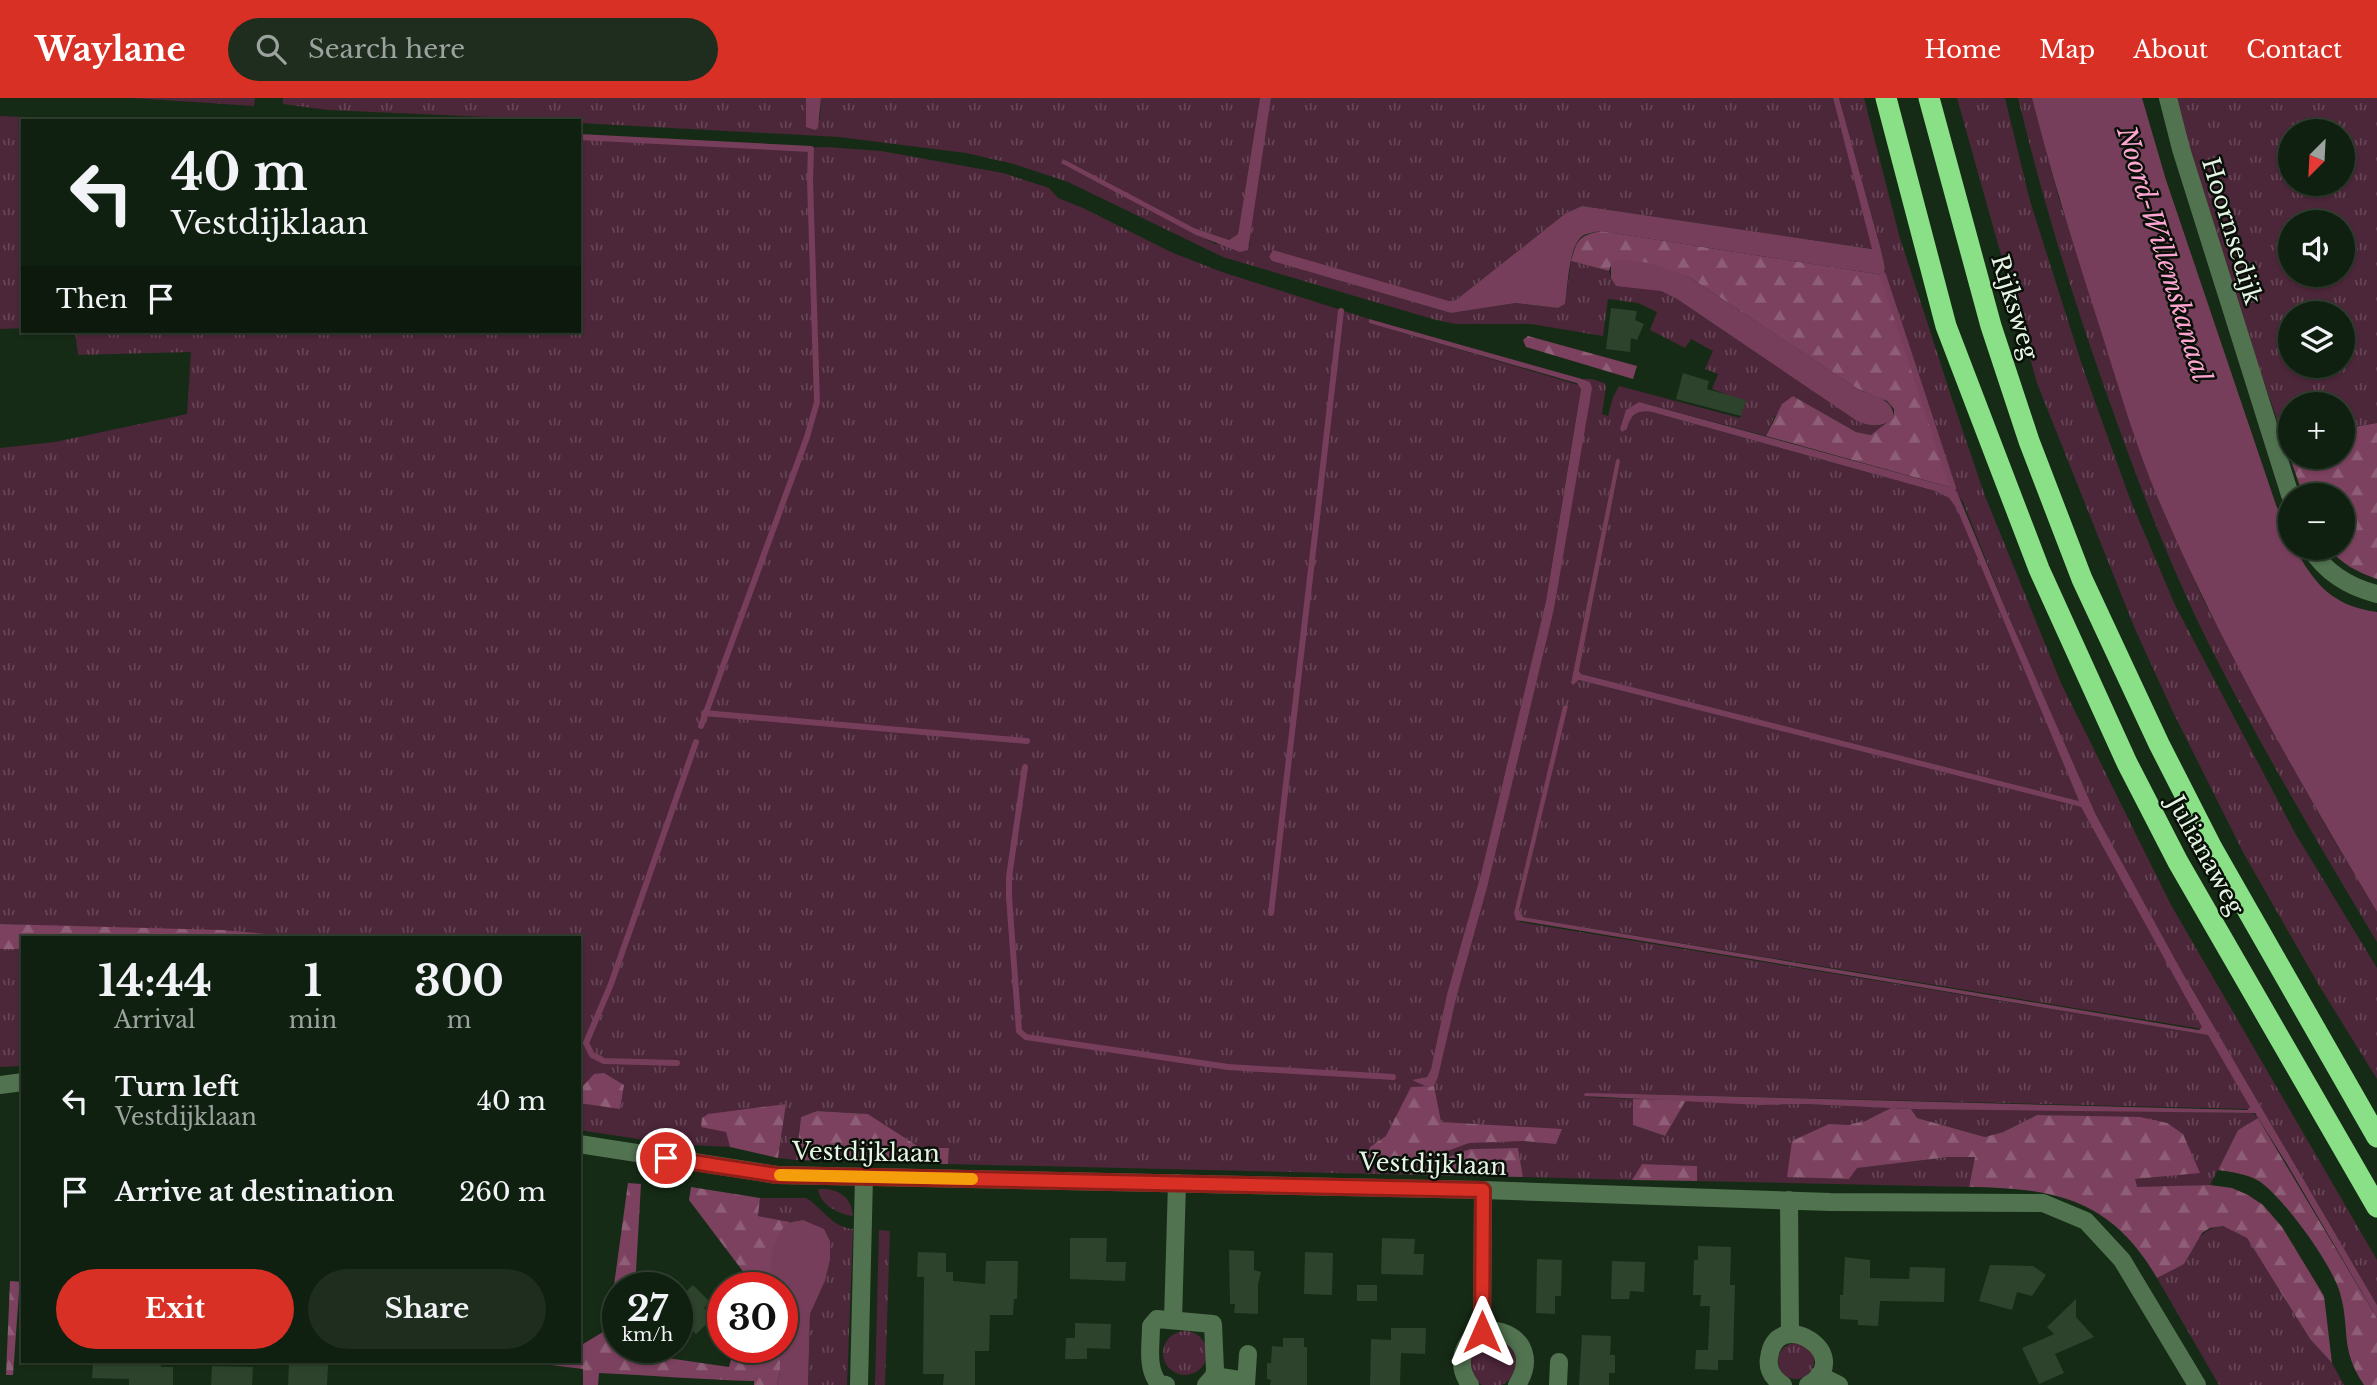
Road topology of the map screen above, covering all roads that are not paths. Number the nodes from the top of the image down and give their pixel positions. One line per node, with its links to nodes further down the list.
1 (1886, 98): 16 (highway, Julianaweg)
2 (1929, 98): 5 (highway, Rijksweg)
3 (2168, 98): 4 (street, Hoornsedijk)
4 (2286, 483)
5 (2062, 527): 10 (highway, Julianaweg)
6 (2321, 560): 7 (street)
7 (2377, 594)
8 (21, 1082): 9 (street)
9 (0, 1085)
10 (2377, 1137)
11 (581, 1144): 12 (street, Vestdijklaan)
12 (864, 1177): 13 (street, Vestdijklaan); 25 (street)
13 (1177, 1183): 14 (street, Vestdijklaan); 17 (street)
14 (1483, 1190): 15 (street, Vestdijklaan); 18 (street)
15 (1789, 1200): 19 (street); 32 (street, Vestdijklaan)
16 (2377, 1207)
17 (1173, 1320): 23 (street); 26 (street)
18 (1482, 1332): 27 (street); 28 (street)
19 (1790, 1334): 22 (street); 30 (street)
20 (1248, 1354): 24 (street)
21 (1559, 1362): 29 (street)
22 (1814, 1380): 31 (street)
23 (1210, 1381): 24 (street)
24 (1246, 1383)
25 (859, 1385)
26 (1166, 1385)
27 (1470, 1385)
28 (1517, 1385)
29 (1558, 1385)
30 (1783, 1385)
31 (1839, 1385)
32 (2197, 1385)

